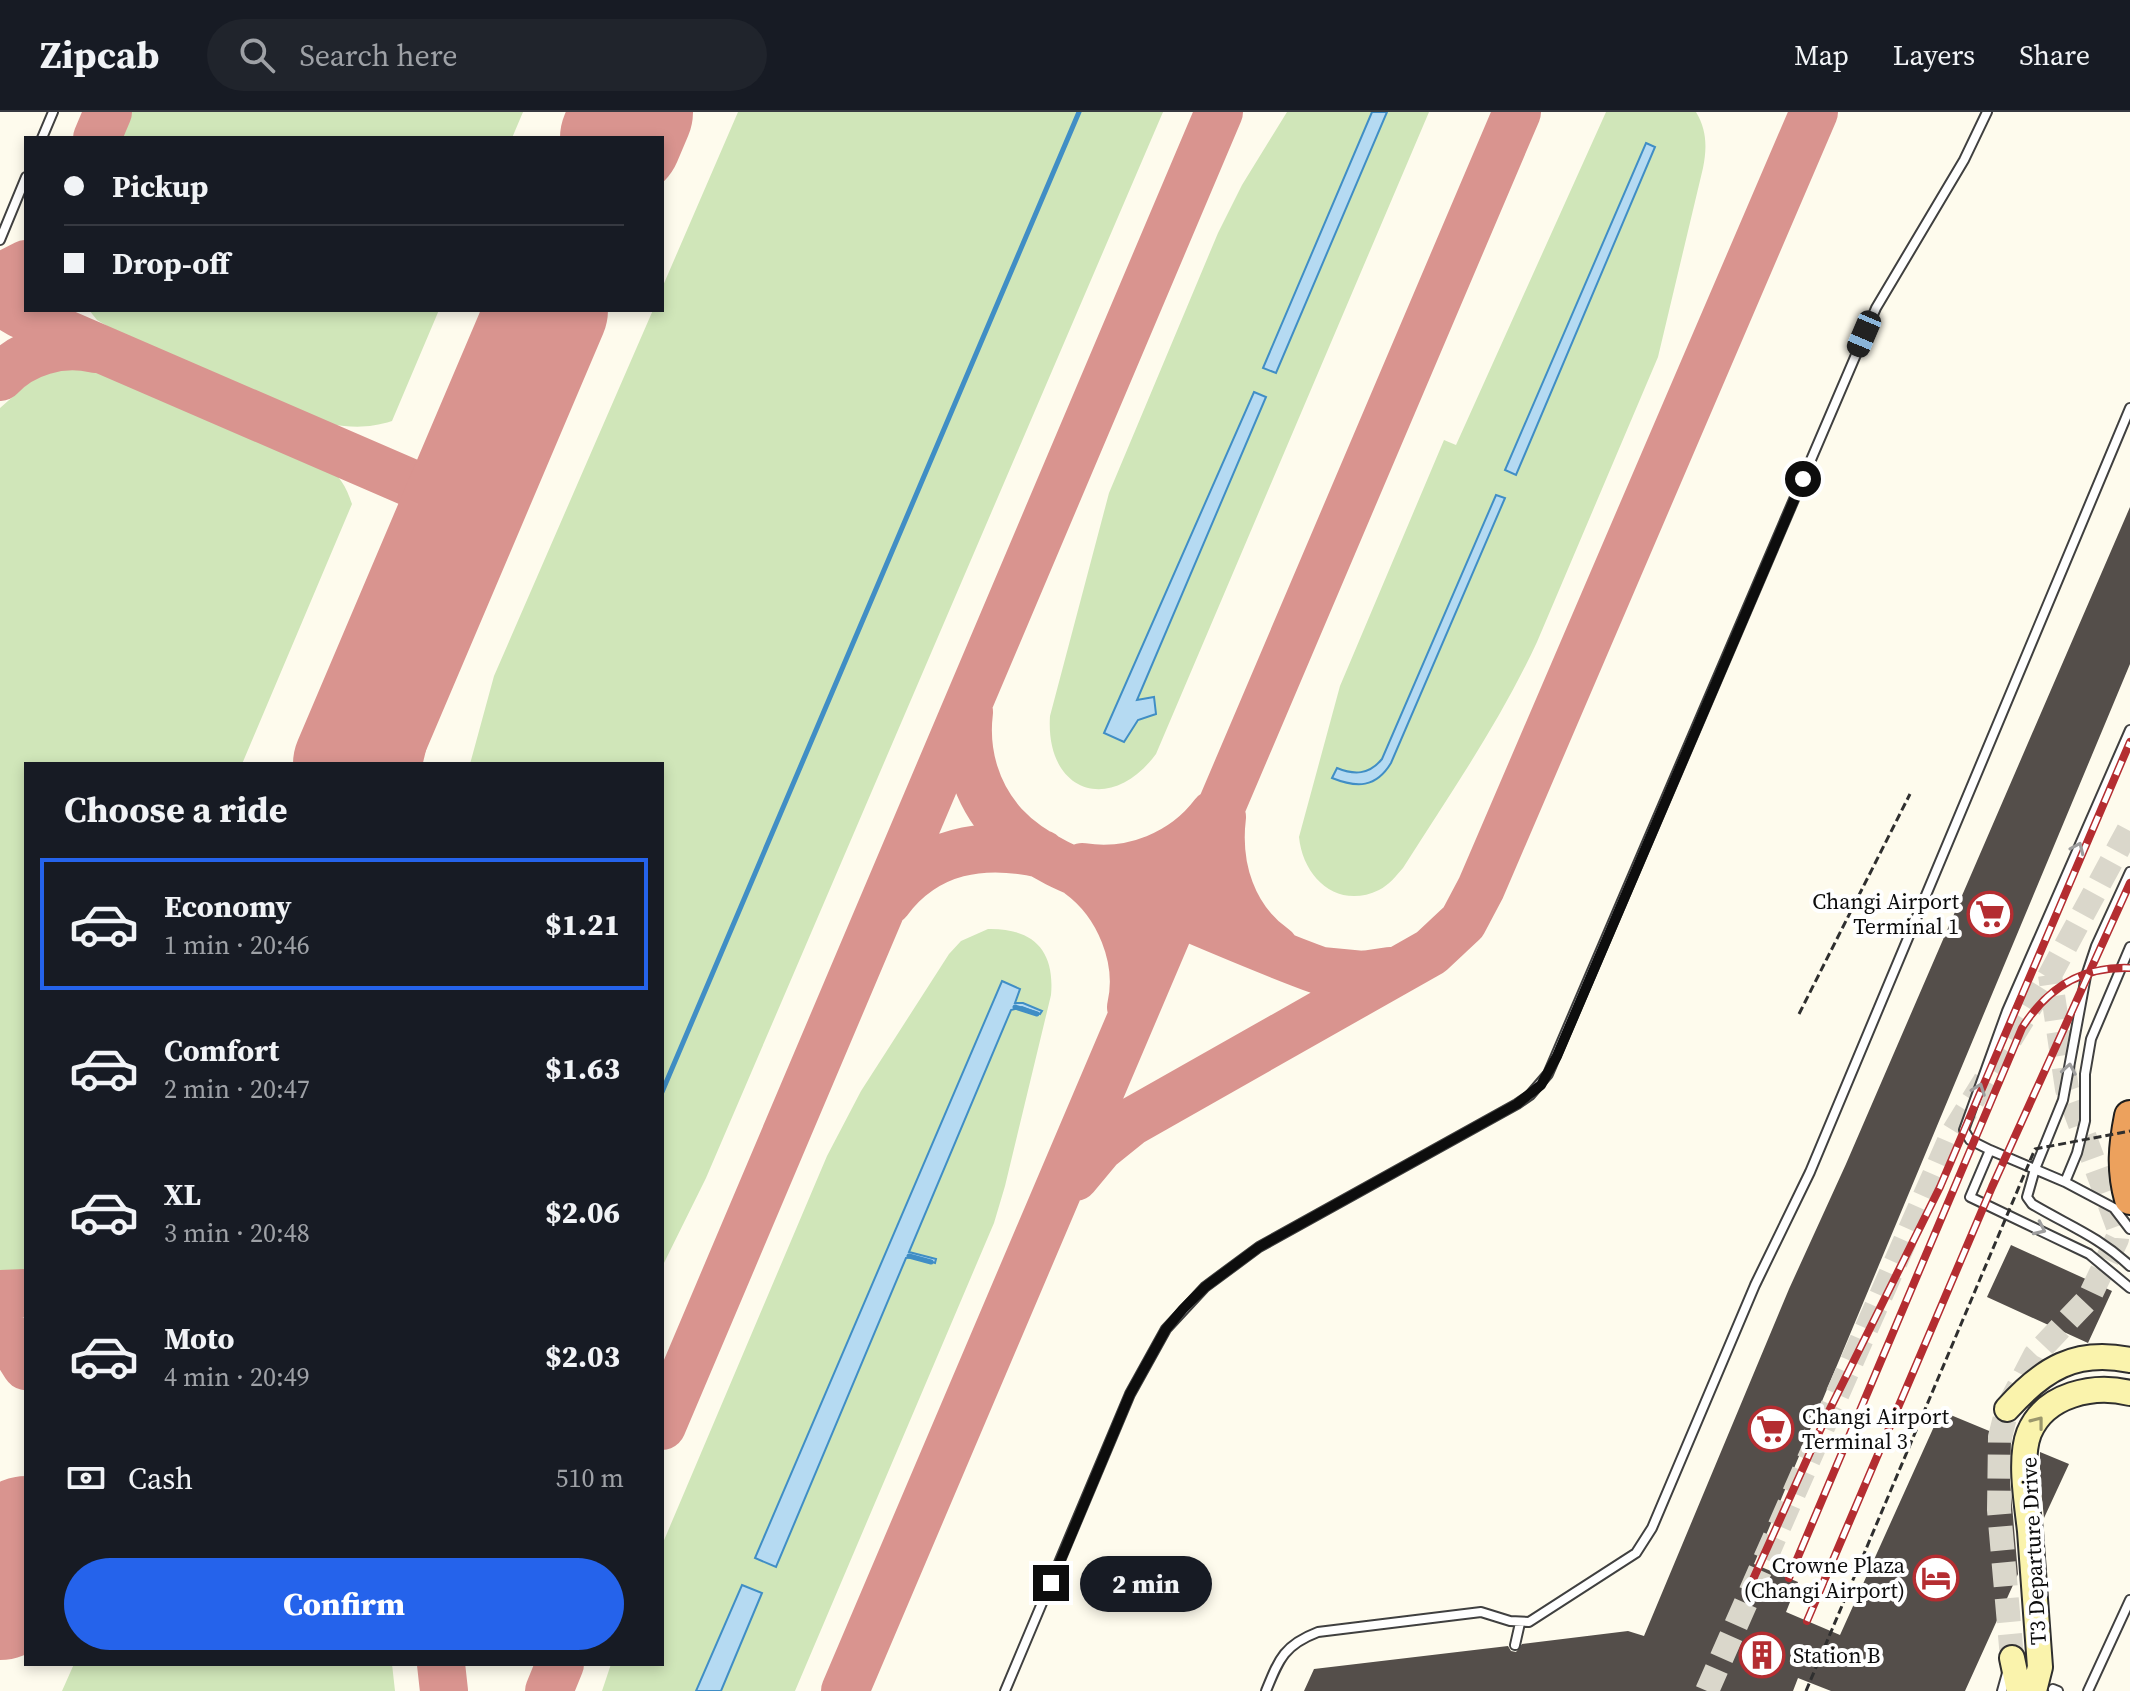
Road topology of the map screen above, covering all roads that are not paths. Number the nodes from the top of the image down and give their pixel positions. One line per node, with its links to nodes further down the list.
1 (53, 112): 3 (lane)
2 (1987, 112): 26 (lane)
3 (43, 136)
4 (24, 182): 5 (lane)
5 (0, 240)
6 (2130, 408): 22 (lane)
7 (2130, 730): 11 (lane, one-way to 7)
8 (2130, 872): 12 (lane, one-way to 8)
9 (2130, 947): 13 (lane)
10 (2130, 1116): 14 (highway)
11 (1990, 1150): 12 (lane); 17 (lane, one-way to 17)
12 (2035, 1169): 13 (lane); 16 (lane)
13 (2065, 1182): 15 (lane)
14 (2130, 1199)
15 (2130, 1229)
16 (2130, 1266)
17 (2130, 1288)
18 (2130, 1360): 20 (main road)
19 (2130, 1393): 25 (main road, T3 Departure Drive, one-way to 19)
20 (2007, 1409)
21 (2130, 1600): 30 (lane)
22 (1520, 1623): 23 (lane); 27 (lane)
23 (1515, 1645)
24 (2012, 1658): 28 (lane); 29 (main road)
25 (2048, 1690)
26 (1005, 1691)
27 (1266, 1691)
28 (2002, 1691)
29 (2019, 1691)
30 (2088, 1691)

